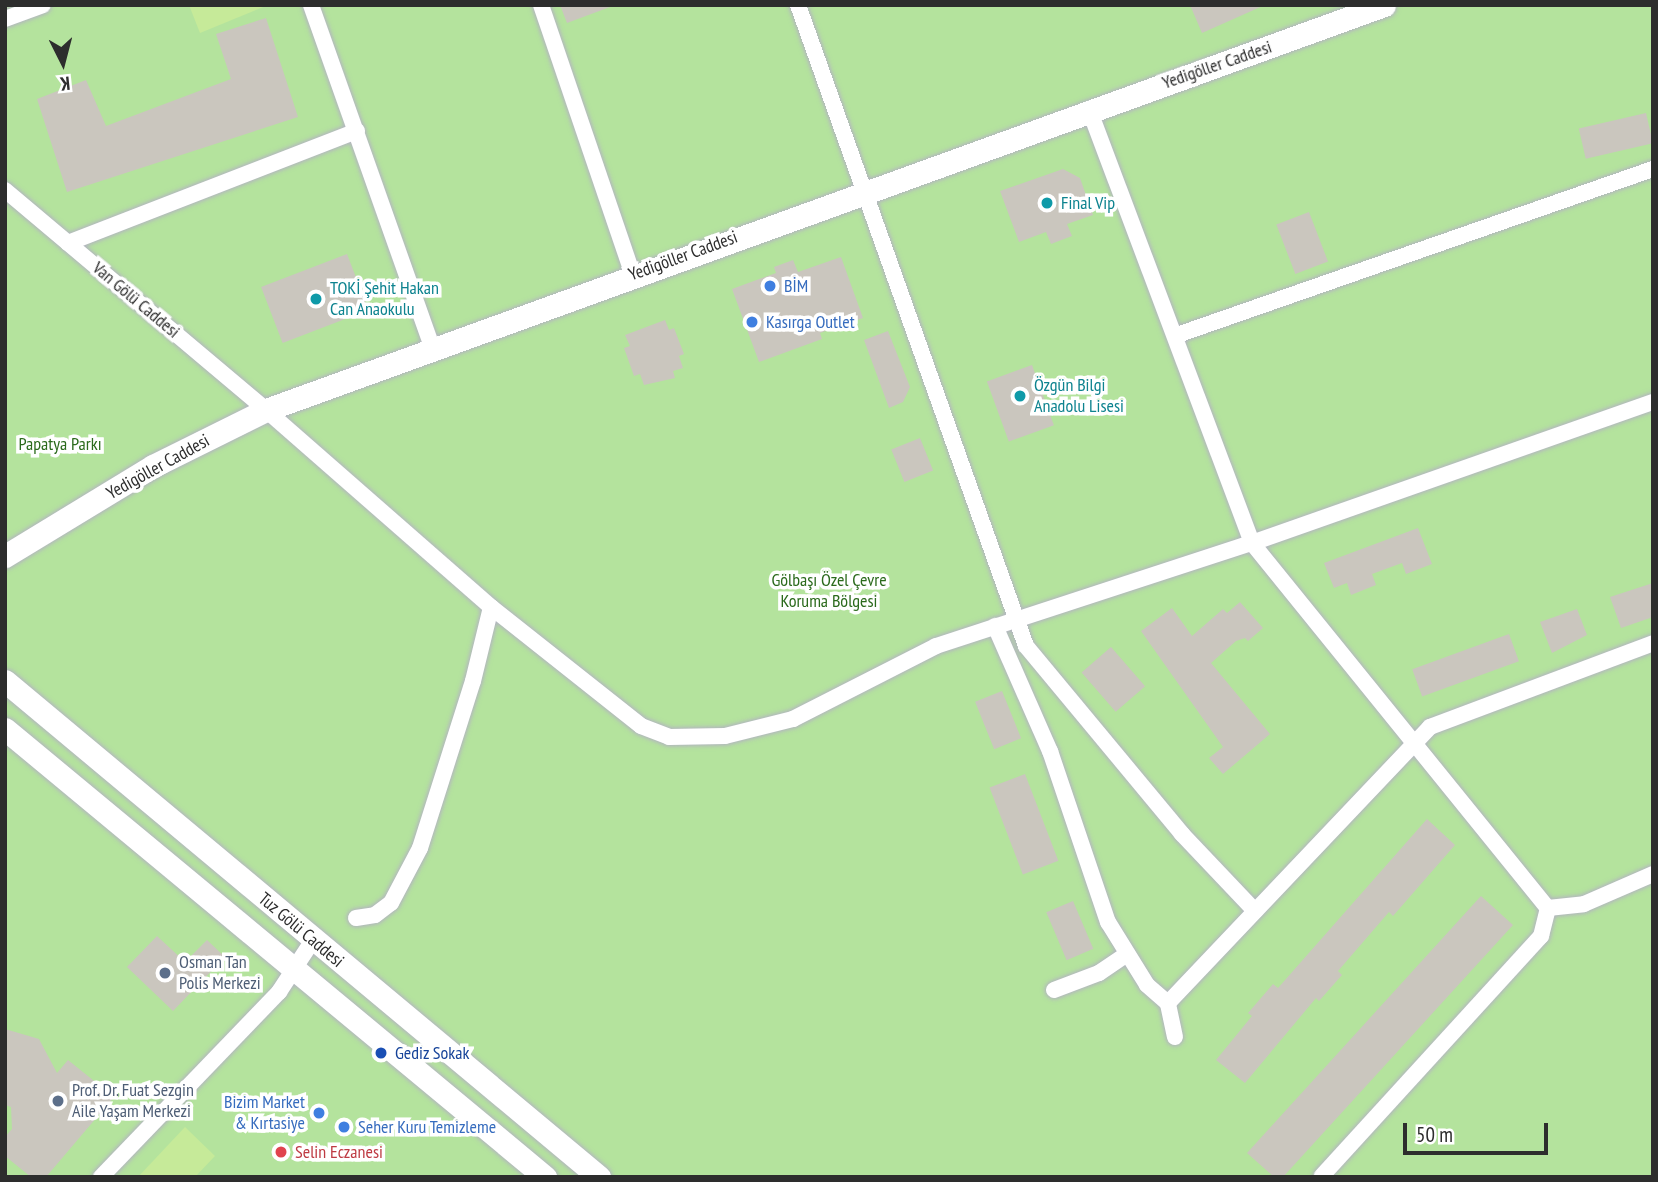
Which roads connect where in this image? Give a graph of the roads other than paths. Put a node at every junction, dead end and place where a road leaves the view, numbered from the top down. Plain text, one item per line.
1 (43, 5) edge
2 (311, 5) edge
3 (541, 5) edge
4 (798, 5) edge
5 (1384, 5) edge
6 (5, 19) edge
7 (1089, 109) junction
8 (357, 131) junction
9 (1653, 169) edge
10 (5, 190) edge
11 (862, 191) junction
12 (68, 243) junction
13 (633, 275) junction
14 (1177, 335) junction
15 (432, 347) junction
16 (1653, 402) edge
17 (266, 410) junction
18 (1252, 543) junction
19 (5, 556) edge
20 (491, 607) junction
21 (1016, 618) junction
22 (995, 625) junction
23 (1653, 643) edge
24 (5, 681) edge
25 (5, 729) edge
26 (1414, 744) junction
27 (1653, 874) edge
28 (1549, 908) junction
29 (1255, 911) junction
30 (356, 918) dead end
31 (313, 940) junction
32 (1127, 954) junction
33 (295, 968) junction
34 (1054, 990) dead end
35 (1168, 1003) junction
36 (1175, 1037) dead end
37 (1322, 1176) edge
38 (101, 1177) edge
39 (545, 1177) edge
40 (599, 1177) edge

1 - 6 street
2 - 8 street
3 - 13 street
4 - 11 street
5 - 7 street, Yedigöller Caddesi
7 - 11 street, Yedigöller Caddesi
7 - 14 street
8 - 12 street
8 - 15 street
9 - 14 street
10 - 12 street, Van Gölü Caddesi
11 - 13 street, Yedigöller Caddesi
11 - 21 street
12 - 17 street, Van Gölü Caddesi
13 - 15 street, Yedigöller Caddesi
14 - 18 street
15 - 17 street, Yedigöller Caddesi
16 - 18 street, Van Gölü Caddesi
17 - 19 street, Yedigöller Caddesi
17 - 20 street, Van Gölü Caddesi
18 - 21 street, Van Gölü Caddesi
18 - 26 street
20 - 22 street, Van Gölü Caddesi
20 - 30 street
21 - 22 street, Van Gölü Caddesi
21 - 29 street
22 - 32 street
23 - 26 street
24 - 31 street, Tuz Gölü Caddesi
25 - 33 street, Tuz Gölü Caddesi
26 - 28 street
26 - 29 street
27 - 28 street
28 - 37 street
29 - 35 street
31 - 33 street
31 - 40 street, Tuz Gölü Caddesi
32 - 34 street
32 - 35 street
33 - 38 street
33 - 39 street, Tuz Gölü Caddesi
35 - 36 street

